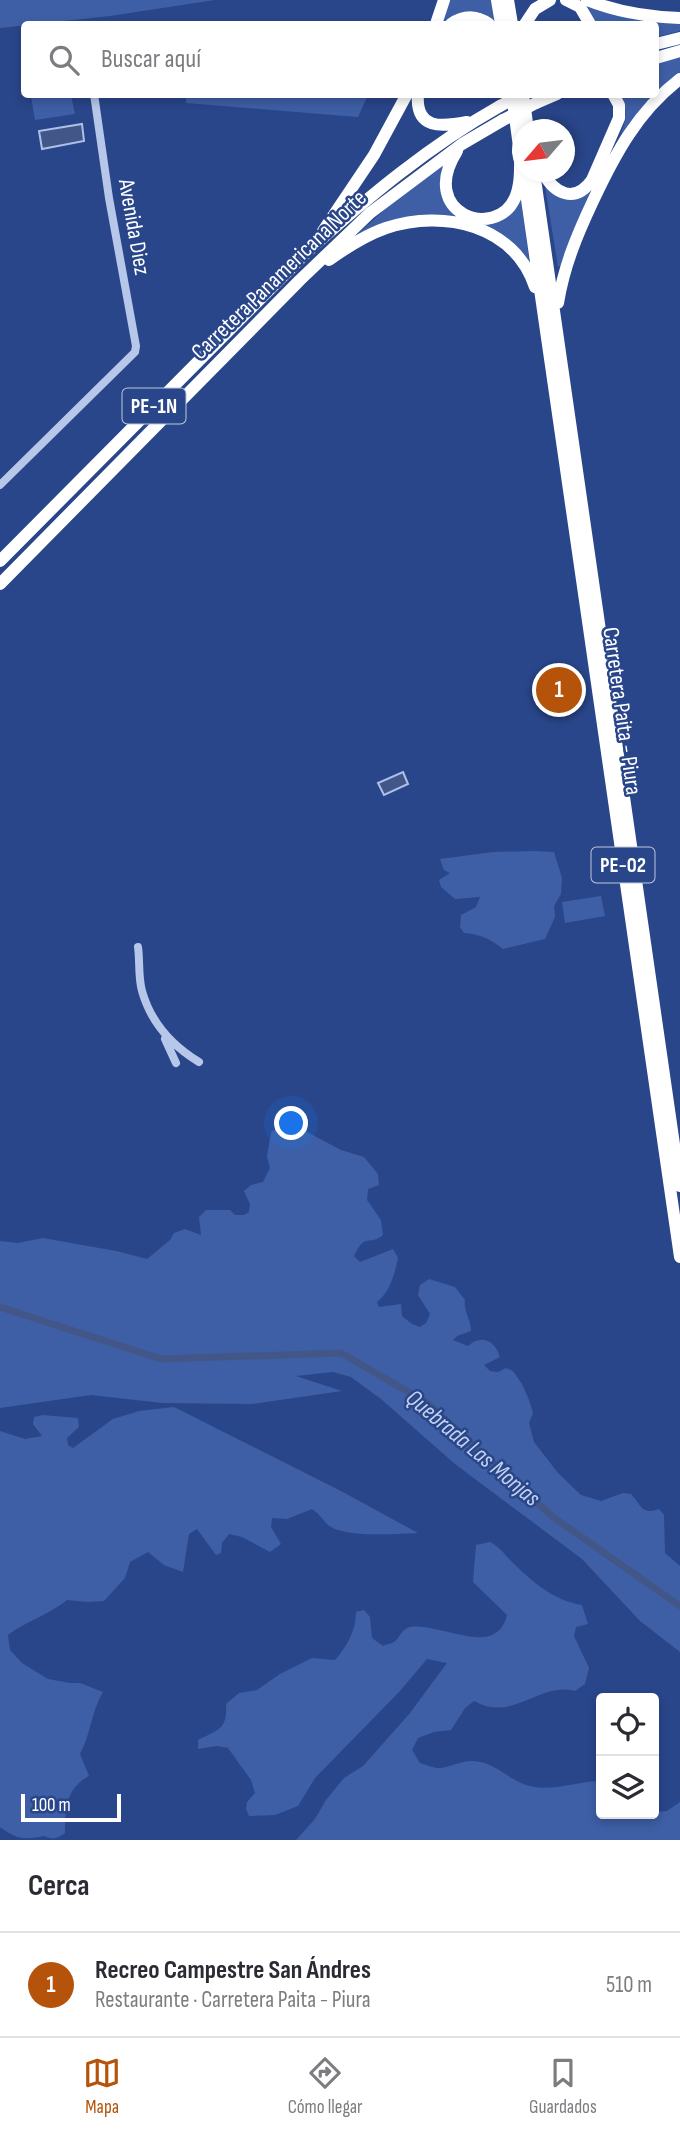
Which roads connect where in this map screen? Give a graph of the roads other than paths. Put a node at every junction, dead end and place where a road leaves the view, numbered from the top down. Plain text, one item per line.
1 (444, 0) edge
2 (497, 0) edge
3 (508, 0) edge
4 (550, 0) edge
5 (566, 0) edge
6 (587, 0) edge
7 (680, 18) edge
8 (437, 21) edge
9 (458, 21) edge
10 (484, 21) edge
11 (500, 21) edge
12 (512, 21) edge
13 (527, 21) edge
14 (588, 21) edge
15 (680, 38) edge
16 (659, 43) edge
17 (680, 51) edge
18 (659, 57) edge
19 (680, 79) edge
20 (95, 98) edge
21 (405, 98) edge
22 (418, 98) edge
23 (513, 98) edge
24 (515, 98) edge
25 (523, 98) edge
26 (548, 98) edge
27 (615, 98) edge
28 (515, 119) edge
29 (526, 119) edge
30 (474, 120) junction
31 (462, 144) junction
32 (518, 182) edge
33 (525, 182) edge
34 (535, 182) edge
35 (548, 182) edge
36 (308, 251) junction
37 (300, 280) junction
38 (550, 316) junction
39 (79, 482) junction
40 (0, 485) edge
41 (91, 492) junction
42 (0, 561) edge
43 (0, 584) edge
44 (138, 947) dead end
45 (162, 1030) junction
46 (199, 1062) dead end
47 (176, 1063) dead end
48 (680, 1186) edge
49 (680, 1257) edge

1 - 8 highway
2 - 11 highway
3 - 12 highway
4 - 13 highway
5 - 14 highway
6 - 7 highway
9 - 10 highway
15 - 16 highway
17 - 18 highway
19 - 38 highway
20 - 40 street, Avenida Diez
21 - 36 highway
22 - 30 highway
23 - 28 highway, PE-02
24 - 30 highway, Carretera Panamericana Norte / PE-1N, bridge
25 - 29 highway
26 - 31 highway, Carretera Panamericana Norte / PE-1N, bridge
27 - 35 highway
30 - 36 highway, Carretera Panamericana Norte / PE-1N
31 - 32 highway
31 - 37 highway, Carretera Panamericana Norte / PE-1N
33 - 38 highway, Carretera Paita - Piura / PE-02
34 - 38 highway, Carretera Paita - Piura / PE-02
36 - 39 highway, Carretera Panamericana Norte / PE-1N
37 - 38 highway
37 - 41 highway, Carretera Panamericana Norte / PE-1N
38 - 48 highway, Carretera Paita - Piura / PE-02
38 - 49 highway, Carretera Paita - Piura / PE-02
39 - 41 highway
39 - 42 highway, Carretera Panamericana Norte / PE-1N
41 - 43 highway, Carretera Panamericana Norte / PE-1N
44 - 45 street
45 - 46 street
45 - 47 street

